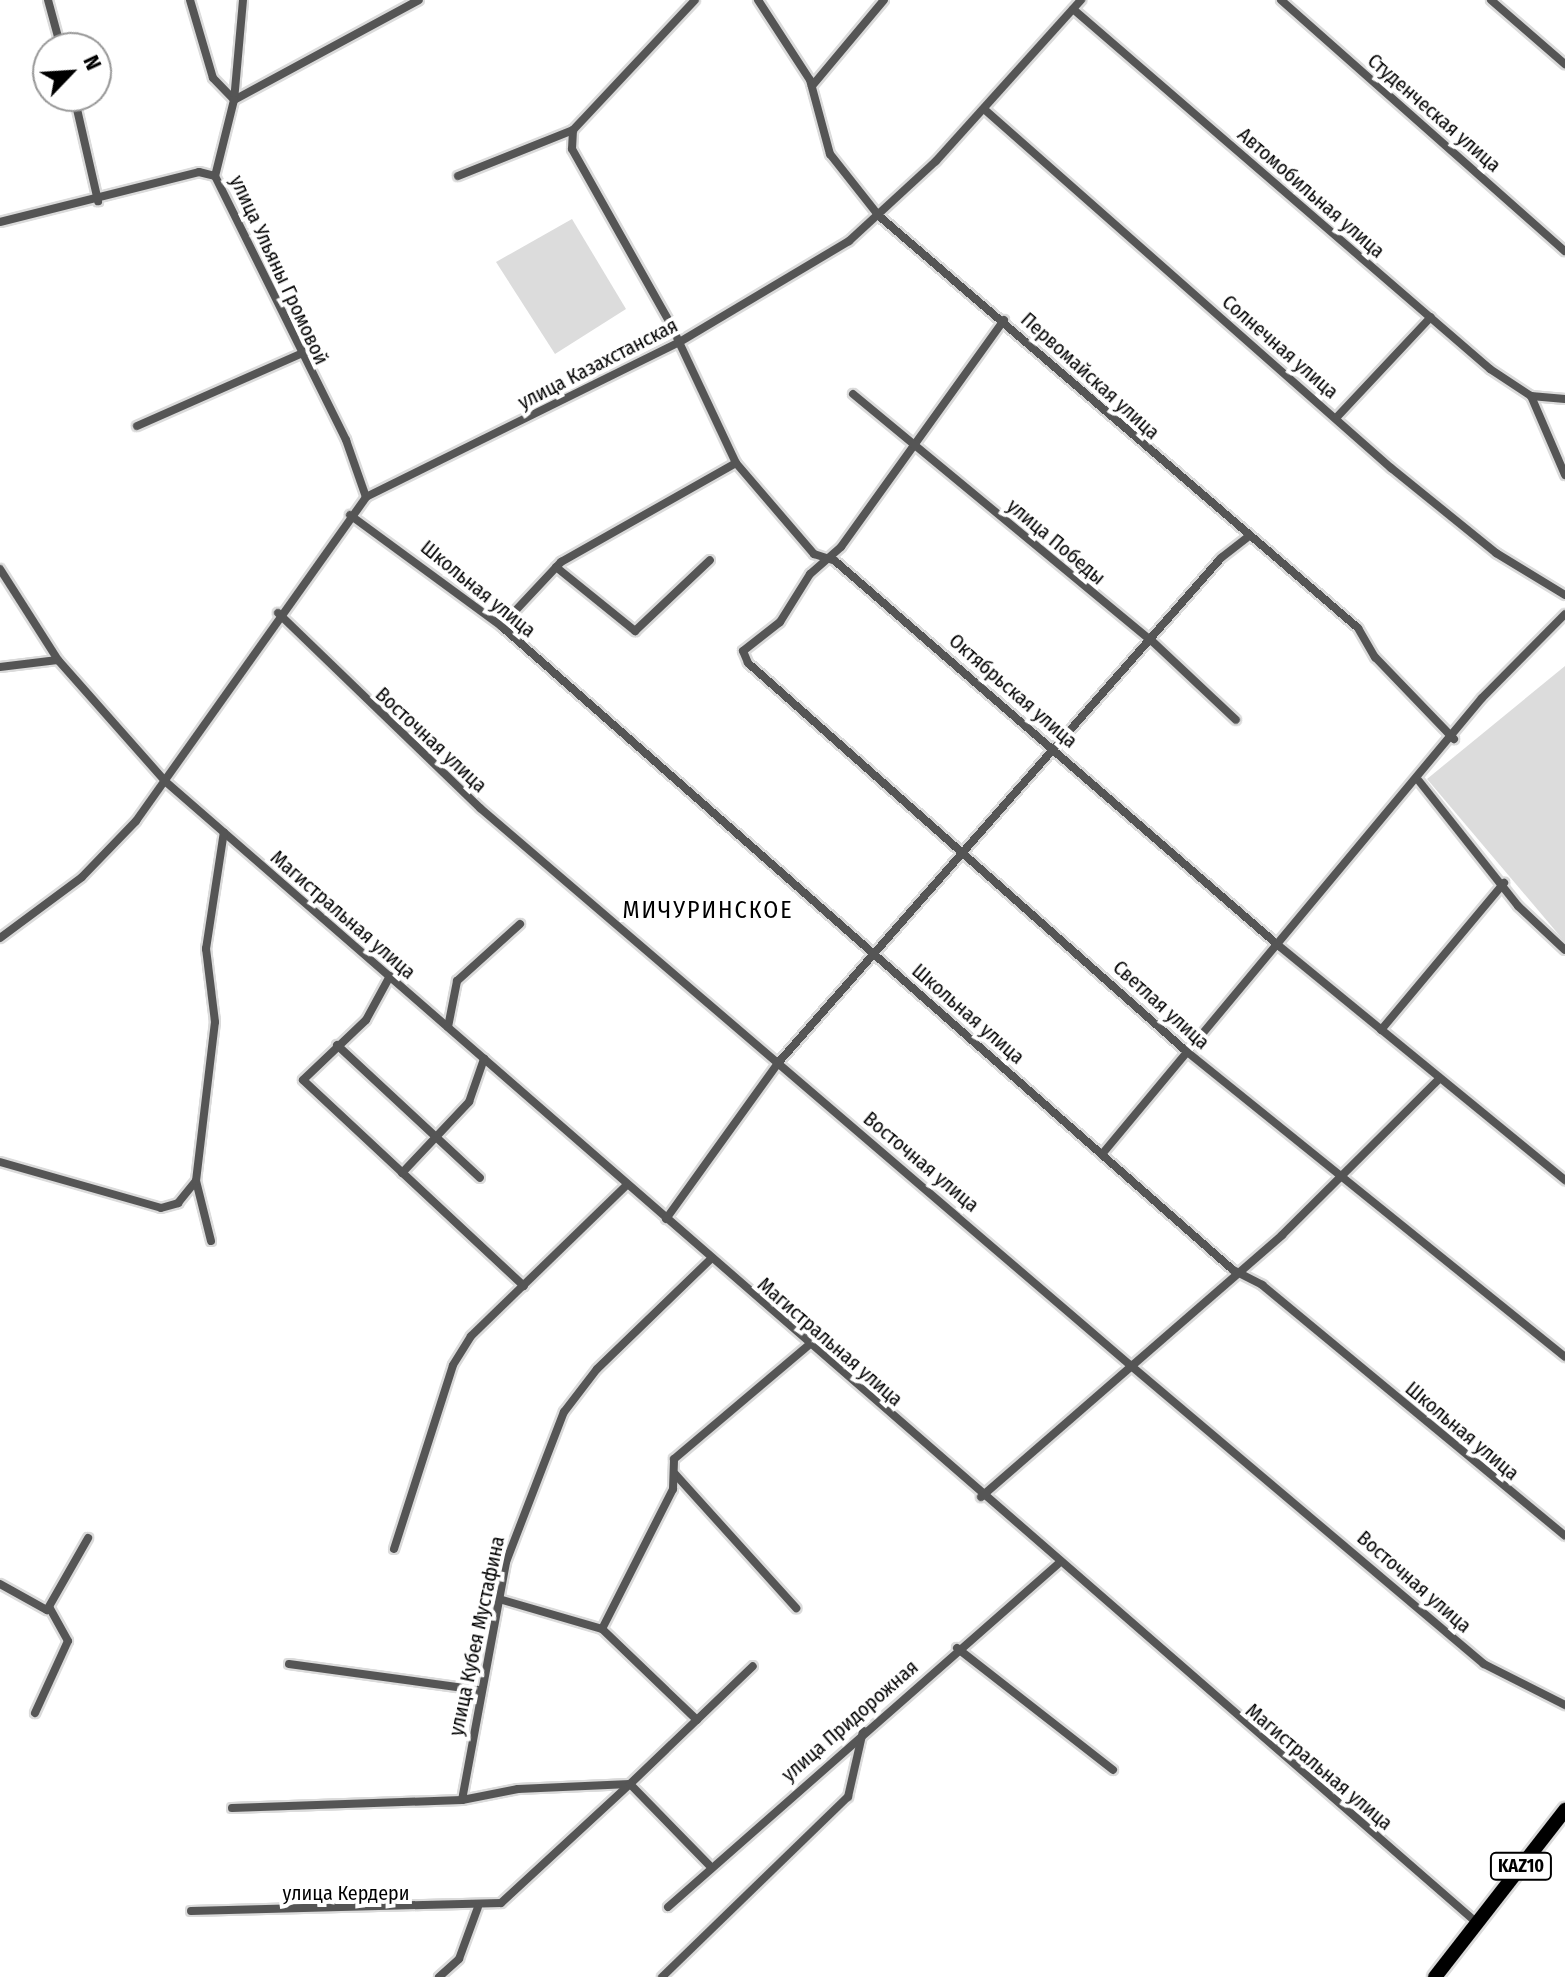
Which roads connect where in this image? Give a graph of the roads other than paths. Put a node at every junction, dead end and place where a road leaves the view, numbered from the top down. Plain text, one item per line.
1 (48, 0) edge
2 (190, 0) edge
3 (243, 0) edge
4 (419, 0) edge
5 (695, 0) edge
6 (758, 0) edge
7 (884, 0) edge
8 (1081, 0) edge
9 (1281, 0) edge
10 (1491, 0) edge
11 (1073, 9) junction
12 (57, 32) edge
13 (1565, 64) edge
14 (812, 86) junction
15 (234, 100) junction
16 (984, 109) junction
17 (78, 112) edge
18 (573, 130) junction
19 (215, 176) junction
20 (458, 176) dead end
21 (98, 201) junction
22 (879, 216) junction
23 (0, 222) edge
24 (1565, 251) edge
25 (1431, 317) junction
26 (1004, 320) junction
27 (678, 343) junction
28 (300, 354) junction
29 (853, 394) dead end
30 (1531, 396) junction
31 (1565, 399) edge
32 (1337, 417) junction
33 (137, 426) dead end
34 (914, 444) junction
35 (736, 463) junction
36 (1565, 475) edge
37 (366, 497) junction
38 (350, 515) junction
39 (1249, 536) junction
40 (828, 559) junction
41 (710, 560) dead end
42 (556, 567) junction
43 (0, 569) edge
44 (1565, 595) edge
45 (278, 613) junction
46 (1565, 614) edge
47 (501, 626) junction
48 (1152, 641) junction
49 (58, 660) junction
50 (0, 667) edge
51 (1236, 720) dead end
52 (1454, 739) junction
53 (1053, 747) junction
54 (1419, 781) junction
55 (166, 782) junction
56 (224, 832) junction
57 (965, 849) junction
58 (1504, 883) junction
59 (520, 924) dead end
60 (0, 938) edge
61 (1279, 946) junction
62 (1565, 950) edge
63 (873, 953) junction
64 (390, 976) junction
65 (448, 1027) junction
66 (1381, 1030) junction
67 (337, 1045) junction
68 (1186, 1051) junction
69 (484, 1059) junction
70 (778, 1063) junction
71 (1438, 1080) junction
72 (436, 1138) junction
73 (1103, 1153) junction
74 (0, 1162) edge
75 (402, 1173) junction
76 (1344, 1177) junction
77 (480, 1178) dead end
78 (1565, 1180) edge
79 (196, 1181) junction
80 (627, 1185) junction
81 (666, 1219) junction
82 (211, 1241) dead end
83 (711, 1259) junction
84 (1240, 1273) junction
85 (524, 1286) junction
86 (809, 1345) junction
87 (1565, 1357) edge
88 (1130, 1365) junction
89 (675, 1474) junction
90 (981, 1497) junction
91 (1565, 1536) edge
92 (88, 1538) dead end
93 (394, 1549) dead end
94 (1058, 1564) junction
95 (0, 1584) edge
96 (499, 1599) junction
97 (50, 1608) junction
98 (796, 1608) dead end
99 (602, 1629) junction
100 (957, 1648) junction
101 (289, 1664) dead end
102 (753, 1666) dead end
103 (480, 1690) junction
104 (1565, 1705) edge
105 (35, 1713) dead end
106 (697, 1720) junction
107 (864, 1730) junction
108 (1113, 1770) dead end
109 (630, 1784) junction
110 (462, 1800) junction
111 (232, 1808) dead end
112 (1565, 1810) edge
113 (709, 1865) junction
114 (478, 1907) junction
115 (668, 1907) dead end
116 (191, 1911) dead end
117 (1477, 1923) junction
118 (439, 1977) edge
119 (662, 1977) edge
120 (1435, 1977) edge

1 - 12 street
2 - 15 street
3 - 15 street, улица Ульяны Громовой
4 - 15 street
5 - 18 street
6 - 14 street, Первомайская улица
7 - 14 street
8 - 11 street, улица Казахстанская
9 - 24 street, Студенческая улица
10 - 13 street
11 - 16 street, улица Казахстанская
11 - 25 street, Автомобильная улица
14 - 22 street, Первомайская улица
15 - 19 street, улица Ульяны Громовой
16 - 22 street, улица Казахстанская
16 - 32 street, Солнечная улица
17 - 21 street
18 - 20 street
18 - 27 street, Октябрьская улица
19 - 21 street
19 - 28 street, улица Ульяны Громовой
21 - 23 street
22 - 26 street, Первомайская улица
22 - 27 street, улица Казахстанская
25 - 30 street, Автомобильная улица
25 - 32 street
26 - 34 street
26 - 39 street, Первомайская улица
27 - 35 street, Октябрьская улица
27 - 37 street, улица Казахстанская
28 - 33 street
28 - 37 street, улица Ульяны Громовой
29 - 34 street, улица Победы
30 - 31 street
30 - 36 street
32 - 44 street, Солнечная улица
34 - 40 street
34 - 48 street, улица Победы
35 - 40 street, Октябрьская улица
35 - 42 street
37 - 38 street, улица Казахстанская
38 - 45 street, улица Казахстанская
38 - 47 street, Школьная улица
39 - 48 street
39 - 52 street, Первомайская улица
40 - 53 street, Октябрьская улица
40 - 57 street, Светлая улица
41 - 42 street
42 - 47 street
43 - 49 street, Магистральная улица
45 - 55 street, улица Казахстанская
45 - 70 street, Восточная улица
46 - 52 street
47 - 63 street, Школьная улица
48 - 51 street, улица Победы
48 - 53 street
49 - 50 street
49 - 55 street, Магистральная улица
52 - 54 street
53 - 57 street
53 - 61 street, Октябрьская улица
54 - 58 street
54 - 61 street
55 - 56 street, Магистральная улица
55 - 60 street, улица Казахстанская
56 - 64 street, Магистральная улица
56 - 79 street
57 - 63 street
57 - 68 street, Светлая улица
58 - 62 street
58 - 66 street
59 - 65 street
61 - 66 street, Октябрьская улица
61 - 68 street
63 - 70 street
63 - 73 street, Школьная улица
64 - 65 street, Магистральная улица
64 - 67 street
65 - 69 street, Магистральная улица
66 - 71 street, Октябрьская улица
67 - 72 street
67 - 75 street
68 - 73 street
68 - 76 street, Светлая улица
69 - 72 street
69 - 80 street, Магистральная улица
70 - 81 street
70 - 88 street, Восточная улица
71 - 76 street
71 - 78 street, Октябрьская улица
72 - 75 street
72 - 77 street
73 - 84 street, Школьная улица
74 - 79 street
75 - 85 street
76 - 84 street
76 - 87 street, Светлая улица
79 - 82 street
80 - 81 street, Магистральная улица
80 - 85 street
81 - 83 street, Магистральная улица
83 - 86 street, Магистральная улица
83 - 96 street, улица Кубея Мустафина
84 - 88 street
84 - 91 street, Школьная улица
85 - 93 street
86 - 89 street
86 - 90 street, Магистральная улица
88 - 90 street
88 - 104 street, Восточная улица
89 - 98 street
89 - 99 street
90 - 94 street, Магистральная улица
92 - 97 street
94 - 100 street, улица Придорожная
94 - 117 street, Магистральная улица
95 - 97 street
96 - 99 street
96 - 103 street, улица Кубея Мустафина
97 - 105 street
99 - 106 street
100 - 107 street, улица Придорожная
100 - 108 street
101 - 103 street
102 - 106 street
103 - 110 street, улица Кубея Мустафина
106 - 109 street
107 - 113 street, улица Придорожная
107 - 119 street
109 - 110 street
109 - 113 street
109 - 114 street, улица Кердери
110 - 111 street
112 - 117 highway, KAZ10
113 - 115 street, улица Придорожная
114 - 116 street, улица Кердери
114 - 118 street
117 - 120 highway, KAZ10

